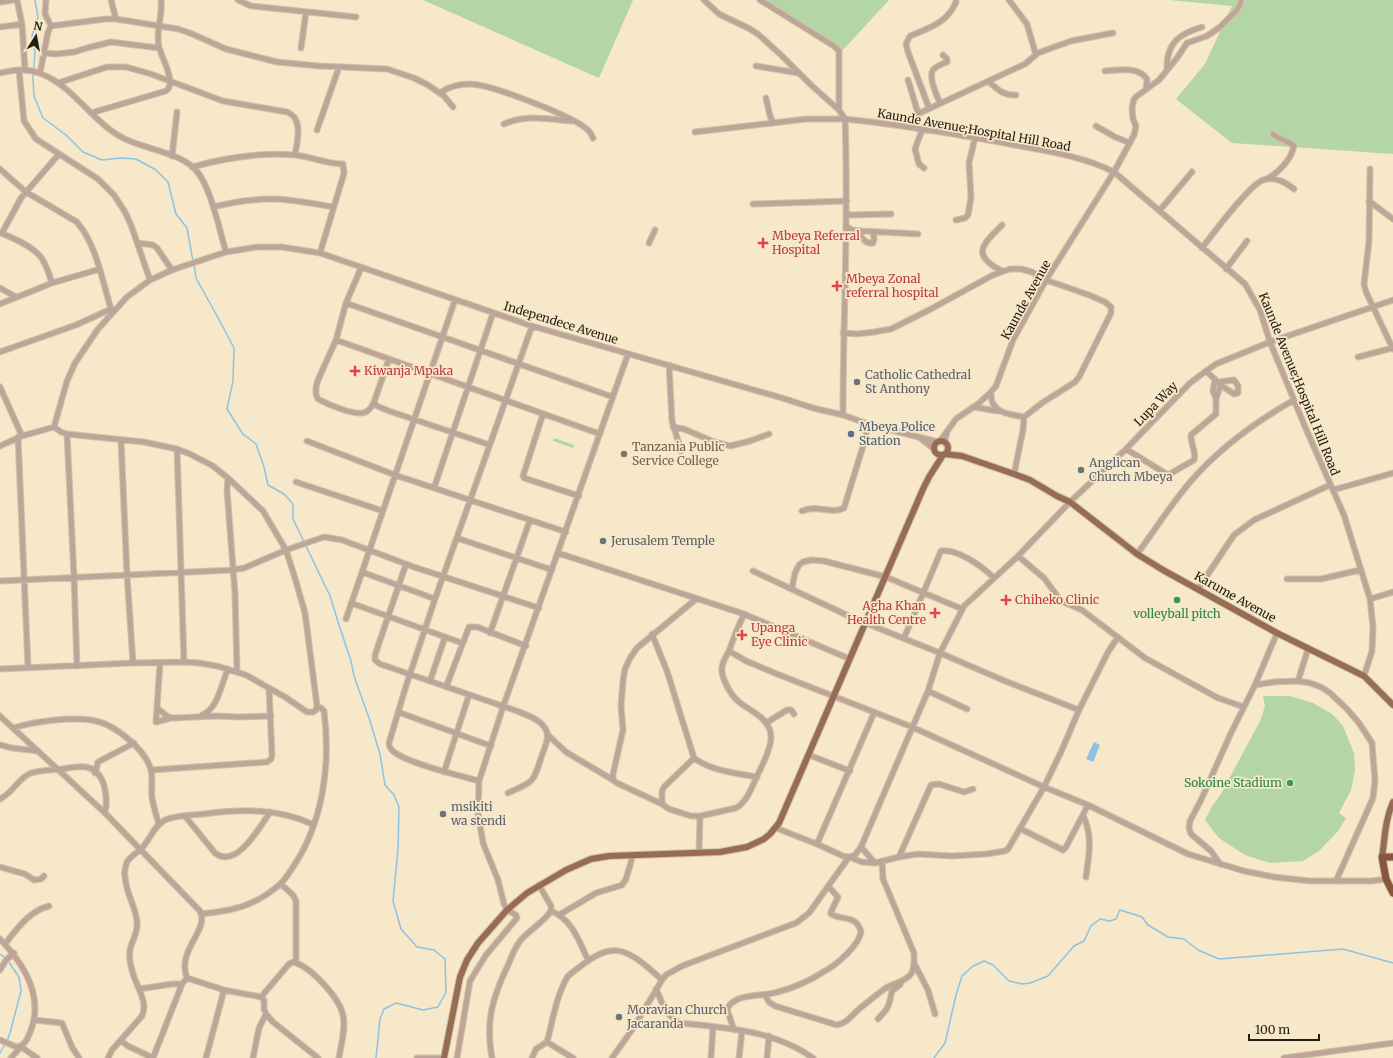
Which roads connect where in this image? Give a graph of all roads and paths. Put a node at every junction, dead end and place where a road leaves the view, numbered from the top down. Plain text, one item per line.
1 (14, 0) edge
2 (17, 0) edge
3 (46, 0) edge
4 (111, 0) edge
5 (161, 0) edge
6 (238, 0) edge
7 (704, 0) edge
8 (760, 0) edge
9 (1010, 0) edge
10 (0, 2) edge
11 (956, 2) dead end
12 (1241, 2) dead end
13 (306, 12) junction
14 (356, 17) dead end
15 (116, 19) junction
16 (22, 24) junction
17 (160, 25) junction
18 (51, 26) junction
19 (0, 27) edge
20 (1202, 27) dead end
21 (1113, 33) dead end
22 (159, 48) junction
23 (301, 48) dead end
24 (44, 52) junction
25 (943, 55) dead end
26 (1036, 55) junction
27 (756, 66) dead end
28 (340, 67) junction
29 (25, 70) junction
30 (1167, 70) junction
31 (1105, 71) dead end
32 (0, 73) edge
33 (40, 73) junction
34 (799, 73) junction
35 (908, 80) dead end
36 (171, 81) junction
37 (989, 82) junction
38 (58, 83) junction
39 (1146, 89) junction
40 (440, 93) junction
41 (1016, 95) dead end
42 (766, 98) dead end
43 (940, 103) junction
44 (453, 107) dead end
45 (929, 108) junction
46 (839, 110) junction
47 (177, 112) dead end
48 (918, 113) junction
49 (91, 114) junction
50 (911, 117) junction
51 (845, 119) junction
52 (574, 121) junction
53 (773, 123) junction
54 (504, 124) dead end
55 (893, 126) junction
56 (1096, 126) dead end
57 (920, 129) junction
58 (317, 130) dead end
59 (695, 132) dead end
60 (1273, 134) dead end
61 (593, 138) dead end
62 (975, 138) junction
63 (1130, 143) junction
64 (58, 154) junction
65 (295, 155) junction
66 (172, 156) junction
67 (192, 167) junction
68 (924, 168) dead end
69 (0, 169) edge
70 (1370, 169) dead end
71 (1114, 172) junction
72 (1192, 172) dead end
73 (1266, 180) junction
74 (1294, 189) dead end
75 (26, 192) junction
76 (847, 201) junction
77 (1368, 201) junction
78 (753, 204) dead end
79 (213, 207) junction
80 (333, 207) junction
81 (1160, 210) junction
82 (847, 213) junction
83 (891, 214) dead end
84 (1393, 219) edge
85 (956, 220) dead end
86 (1002, 225) dead end
87 (847, 227) junction
88 (655, 230) dead end
89 (857, 231) junction
90 (873, 232) junction
91 (1, 233) edge
92 (918, 234) dead end
93 (1247, 242) dead end
94 (138, 243) junction
95 (649, 243) dead end
96 (1202, 248) junction
97 (226, 252) junction
98 (320, 253) junction
99 (361, 268) junction
100 (100, 269) junction
101 (1226, 269) junction
102 (172, 270) junction
103 (1002, 271) junction
104 (150, 280) junction
105 (1046, 280) junction
106 (52, 284) junction
107 (0, 288) edge
108 (16, 297) junction
109 (455, 300) junction
110 (1393, 300) edge
111 (0, 304) edge
112 (346, 304) junction
113 (1374, 306) junction
114 (111, 311) junction
115 (493, 313) junction
116 (532, 326) junction
117 (843, 333) junction
118 (442, 337) junction
119 (336, 340) junction
120 (1270, 342) junction
121 (1393, 348) edge
122 (480, 350) junction
123 (0, 352) edge
124 (628, 354) junction
125 (1358, 357) dead end
126 (390, 359) junction
127 (519, 364) junction
128 (669, 365) junction
129 (1206, 371) junction
130 (430, 374) junction
131 (0, 387) edge
132 (468, 387) junction
133 (991, 392) junction
134 (613, 397) junction
135 (506, 400) junction
136 (1294, 400) junction
137 (374, 402) junction
138 (973, 407) junction
139 (1002, 412) junction
140 (543, 414) junction
141 (842, 415) junction
142 (1024, 417) junction
143 (414, 420) junction
144 (868, 424) junction
145 (54, 427) junction
146 (673, 428) junction
147 (452, 433) junction
148 (67, 434) junction
149 (600, 434) junction
150 (769, 434) dead end
151 (20, 437) junction
152 (920, 438) junction
153 (121, 440) junction
154 (307, 441) dead end
155 (0, 446) edge
156 (490, 446) junction
157 (944, 447) junction
158 (177, 449) junction
159 (1126, 450) junction
160 (681, 451) dead end
161 (934, 451) junction
162 (933, 471) junction
163 (1393, 473) edge
164 (395, 474) junction
165 (1014, 474) junction
166 (228, 478) junction
167 (296, 482) dead end
168 (434, 488) junction
169 (1332, 488) junction
170 (578, 496) junction
171 (470, 500) junction
172 (1070, 502) junction
173 (382, 511) junction
174 (802, 511) dead end
175 (530, 520) junction
176 (566, 532) junction
177 (457, 538) junction
178 (286, 550) junction
179 (369, 550) junction
180 (558, 553) junction
181 (1137, 554) junction
182 (1018, 556) junction
183 (517, 558) junction
184 (406, 564) junction
185 (233, 570) junction
186 (552, 570) junction
187 (1360, 570) junction
188 (753, 571) dead end
189 (362, 572) junction
190 (181, 573) junction
191 (127, 575) junction
192 (74, 577) junction
193 (443, 577) junction
194 (886, 577) junction
195 (994, 578) junction
196 (1287, 579) dead end
197 (25, 580) junction
198 (0, 581) edge
199 (399, 585) junction
200 (792, 588) junction
201 (1198, 589) junction
202 (1393, 592) edge
203 (923, 593) junction
204 (503, 597) junction
205 (435, 599) junction
206 (696, 599) junction
207 (1370, 599) junction
208 (351, 603) junction
209 (539, 608) junction
210 (962, 609) junction
211 (744, 614) junction
212 (388, 616) junction
213 (346, 619) dead end
214 (865, 622) junction
215 (425, 630) junction
216 (490, 633) junction
217 (1277, 633) junction
218 (652, 634) junction
219 (445, 637) junction
220 (1118, 637) junction
221 (904, 638) junction
222 (462, 643) junction
223 (526, 646) junction
224 (1308, 649) junction
225 (729, 651) junction
226 (940, 653) junction
227 (850, 659) junction
228 (184, 662) junction
229 (133, 664) junction
230 (160, 664) junction
231 (76, 666) junction
232 (28, 667) junction
233 (0, 669) edge
234 (228, 669) junction
235 (237, 671) junction
236 (410, 674) junction
237 (1364, 676) junction
238 (430, 681) junction
239 (1298, 681) junction
240 (1255, 685) junction
241 (446, 687) junction
242 (269, 688) junction
243 (928, 691) junction
244 (469, 695) junction
245 (834, 695) junction
246 (214, 703) junction
247 (1393, 705) edge
248 (317, 706) junction
249 (503, 707) junction
250 (1244, 707) junction
251 (157, 708) junction
252 (967, 709) dead end
253 (1079, 710) junction
254 (398, 712) junction
255 (874, 713) junction
256 (794, 714) dead end
257 (0, 716) edge
258 (217, 716) junction
259 (271, 716) junction
260 (197, 717) junction
261 (171, 718) junction
262 (766, 723) junction
263 (912, 727) junction
264 (14, 728) junction
265 (457, 733) junction
266 (548, 735) junction
267 (134, 743) junction
268 (0, 745) edge
269 (491, 746) junction
270 (39, 752) junction
271 (809, 755) junction
272 (694, 758) junction
273 (57, 769) junction
274 (151, 770) junction
275 (850, 771) junction
276 (444, 772) junction
277 (95, 773) junction
278 (757, 777) junction
279 (613, 780) junction
280 (479, 781) junction
281 (1044, 787) junction
282 (973, 789) dead end
283 (508, 793) dead end
284 (0, 798) edge
285 (1393, 802) edge
286 (662, 804) junction
287 (1088, 805) junction
288 (270, 812) junction
289 (105, 813) junction
290 (1082, 815) junction
291 (185, 816) junction
292 (700, 816) junction
293 (159, 824) junction
294 (314, 825) junction
295 (776, 828) junction
296 (1021, 829) junction
297 (817, 844) junction
298 (861, 847) junction
299 (141, 849) junction
300 (699, 853) junction
301 (633, 856) junction
302 (849, 857) junction
303 (898, 857) junction
304 (1382, 857) junction
305 (1393, 857) edge
306 (882, 862) junction
307 (875, 863) junction
308 (1220, 864) junction
309 (0, 867) edge
310 (44, 876) dead end
311 (1086, 877) dead end
312 (1386, 879) junction
313 (1336, 881) junction
314 (281, 884) junction
315 (539, 886) junction
316 (828, 886) junction
317 (1393, 893) edge
318 (49, 906) dead end
319 (507, 910) junction
320 (551, 911) junction
321 (201, 914) junction
322 (559, 915) junction
323 (0, 939) edge
324 (5, 944) junction
325 (10, 956) junction
326 (588, 960) junction
327 (296, 963) junction
328 (914, 963) junction
329 (0, 970) edge
330 (187, 978) junction
331 (662, 980) junction
332 (901, 982) junction
333 (182, 984) junction
334 (139, 989) junction
335 (656, 989) junction
336 (224, 990) junction
337 (765, 995) junction
338 (261, 997) junction
339 (266, 1014) junction
340 (935, 1014) dead end
341 (878, 1019) dead end
342 (34, 1020) junction
343 (713, 1027) junction
344 (734, 1030) junction
345 (742, 1030) junction
346 (769, 1036) junction
347 (1, 1040) edge
348 (121, 1041) junction
349 (546, 1042) junction
350 (1393, 1043) edge
351 (19, 1047) junction
352 (1295, 1057) edge
353 (11, 1058) edge
354 (38, 1058) edge
355 (79, 1058) edge
356 (108, 1058) edge
357 (153, 1058) edge
358 (206, 1058) edge
359 (253, 1058) edge
360 (318, 1058) edge
361 (339, 1058) edge
362 (417, 1058) edge
363 (444, 1058) edge
364 (457, 1058) edge
365 (492, 1058) edge
366 (532, 1058) edge
367 (573, 1058) edge
368 (612, 1058) edge
369 (711, 1058) edge
370 (739, 1058) edge
371 (767, 1058) edge
372 (813, 1058) edge
373 (1284, 1058) edge

1 - 10 street
2 - 16 street
3 - 18 street
4 - 15 street
5 - 17 street
6 - 13 street
7 - 34 street
8 - 46 street
9 - 26 street
11 - 45 street
12 - 30 street
13 - 14 street
13 - 23 street
15 - 17 street
15 - 18 street
16 - 19 street
16 - 29 street
17 - 22 street
17 - 28 street
18 - 24 street
20 - 30 street
21 - 26 street
22 - 24 street
22 - 36 street
24 - 33 street
25 - 43 street
26 - 37 street
27 - 34 street
28 - 40 street
28 - 58 street
29 - 32 street
29 - 33 street
29 - 64 street
30 - 39 street
31 - 39 street
33 - 38 street
34 - 46 street
35 - 48 street
36 - 38 street
36 - 49 street
36 - 65 street
37 - 41 street
37 - 43 street
38 - 49 street
39 - 63 street, Kaunde Avenue
40 - 44 street
40 - 52 street
42 - 53 street
43 - 45 street
45 - 48 street
46 - 51 street
47 - 66 street
48 - 50 street
49 - 66 street
50 - 55 street
50 - 57 street
51 - 53 street, Kaunde Avenue;Hospital Hill Road
51 - 55 street, Kaunde Avenue;Hospital Hill Road
51 - 76 street
52 - 54 street
52 - 61 street
53 - 59 street, Kaunde Avenue;Hospital Hill Road
55 - 57 street, Kaunde Avenue;Hospital Hill Road
56 - 63 street
57 - 62 street, Kaunde Avenue;Hospital Hill Road
57 - 68 street
60 - 73 street
62 - 71 street, Kaunde Avenue;Hospital Hill Road
62 - 85 street
63 - 71 street, Kaunde Avenue
64 - 75 street
64 - 94 street
65 - 67 street
65 - 80 street
66 - 67 street
67 - 79 street
69 - 75 street
70 - 77 street
71 - 81 street, Kaunde Avenue;Hospital Hill Road
71 - 105 street, Kaunde Avenue
72 - 81 street
73 - 74 street
73 - 96 street
75 - 91 street
75 - 100 street
76 - 78 street
76 - 82 street
77 - 84 street
77 - 113 street
79 - 80 street
79 - 97 street
80 - 98 street
81 - 96 street, Kaunde Avenue;Hospital Hill Road
82 - 83 street
82 - 87 street
86 - 103 street
87 - 89 street
87 - 117 street
88 - 95 street
89 - 90 street
89 - 90 street
90 - 92 street
91 - 106 street
93 - 101 street
94 - 102 street
94 - 104 street
96 - 101 street, Kaunde Avenue;Hospital Hill Road
97 - 98 street, Independece Avenue
97 - 102 street, Independece Avenue
98 - 99 street, Independece Avenue
99 - 109 street, Independece Avenue
99 - 112 street
100 - 106 street
100 - 114 street
101 - 120 street, Kaunde Avenue;Hospital Hill Road
102 - 104 street, Independece Avenue
103 - 105 street
103 - 117 street
104 - 114 street, Independece Avenue
105 - 133 street, Kaunde Avenue
105 - 142 street
106 - 108 street
107 - 108 street
108 - 111 street
109 - 115 street, Independece Avenue
109 - 118 street
110 - 113 street, Lupa Way
112 - 118 street
112 - 119 street
113 - 120 street, Lupa Way
113 - 121 street
114 - 123 street
114 - 145 street, Independece Avenue
115 - 116 street, Independece Avenue
115 - 122 street
116 - 124 street, Independece Avenue
116 - 127 street
117 - 141 street
118 - 122 street
118 - 130 street
119 - 126 street
119 - 137 street
120 - 129 street, Lupa Way
120 - 136 street, Kaunde Avenue;Hospital Hill Road
121 - 125 street
122 - 127 street
122 - 132 street
124 - 128 street, Independece Avenue
124 - 134 street
126 - 130 street
126 - 137 street
127 - 134 street
127 - 135 street
128 - 141 street, Independece Avenue
128 - 146 street
129 - 159 street, Lupa Way
129 - 159 street
130 - 132 street
130 - 143 street
131 - 151 street
132 - 135 street
132 - 147 street
133 - 138 street, Kaunde Avenue
133 - 139 street
134 - 149 street
135 - 140 street
135 - 156 street
136 - 169 street, Kaunde Avenue;Hospital Hill Road
136 - 181 street
137 - 143 street
138 - 139 street
138 - 157 street, Kaunde Avenue
139 - 142 street
140 - 149 street
140 - 170 street
141 - 144 street, Independece Avenue
142 - 165 street
143 - 147 street
143 - 164 street
144 - 152 street, Independece Avenue
144 - 174 street
145 - 148 street
145 - 151 street
146 - 150 street
146 - 160 street
147 - 156 street
147 - 168 street
148 - 153 street
148 - 192 street
149 - 170 street
151 - 155 street
151 - 197 street
152 - 157 street, Independece Avenue
152 - 161 street
153 - 158 street
153 - 191 street
154 - 164 street
156 - 171 street
157 - 161 main road
157 - 161 main road, Karume Avenue
157 - 162 main road
157 - 165 main road, Karume Avenue
158 - 166 street
158 - 190 street
159 - 172 street, Lupa Way
161 - 162 main road
162 - 194 main road
163 - 169 street
164 - 168 street
164 - 173 street
165 - 172 main road, Karume Avenue
166 - 178 street
166 - 185 street
167 - 173 street
168 - 171 street
169 - 187 street, Kaunde Avenue;Hospital Hill Road
169 - 201 street
170 - 176 street
171 - 175 street
171 - 177 street
172 - 181 main road, Karume Avenue
172 - 182 street, Lupa Way
173 - 179 street
175 - 176 street
175 - 183 street
176 - 180 street
177 - 183 street
177 - 193 street
178 - 179 street
178 - 185 street
178 - 248 street
179 - 184 street
179 - 189 street
180 - 186 street
180 - 206 street
181 - 201 main road, Karume Avenue
182 - 195 street, Lupa Way
182 - 220 street
183 - 186 street
183 - 204 street
184 - 193 street
184 - 199 street
185 - 190 street
185 - 235 street
186 - 209 street
187 - 196 street
187 - 207 street, Kaunde Avenue;Hospital Hill Road
188 - 200 street
189 - 199 street
189 - 208 street
190 - 191 street
190 - 228 street
191 - 192 street
191 - 229 street
192 - 197 street
192 - 231 street
193 - 204 street
193 - 205 street
194 - 200 street
194 - 203 street
194 - 214 main road
195 - 203 street
195 - 210 street, Lupa Way
197 - 198 street
197 - 232 street
199 - 205 street
199 - 212 street
200 - 214 street
201 - 217 main road, Karume Avenue
202 - 207 street
203 - 210 street
203 - 221 street
204 - 209 street
204 - 216 street
205 - 215 street
206 - 211 street
206 - 218 street
207 - 237 street, Kaunde Avenue;Hospital Hill Road
208 - 212 street
208 - 213 street
209 - 223 street
210 - 226 street, Lupa Way
211 - 225 street
211 - 227 street
212 - 215 street
212 - 236 street
214 - 221 street
214 - 227 main road
215 - 219 street
215 - 236 street
216 - 222 street
216 - 223 street
217 - 224 main road, Karume Avenue
217 - 240 street
218 - 272 street
218 - 279 street
219 - 222 street
219 - 238 street
220 - 250 street
220 - 253 street
221 - 226 street
222 - 241 street
223 - 249 street
224 - 237 main road, Karume Avenue
224 - 239 street
225 - 245 street
225 - 262 street
226 - 243 street, Lupa Way
226 - 253 street
227 - 245 main road
228 - 230 street
228 - 234 street
229 - 230 street
229 - 231 street
230 - 251 street
231 - 232 street
232 - 233 street
234 - 235 street
234 - 246 street
235 - 242 street
236 - 238 street
236 - 254 street
237 - 247 main road, Karume Avenue
238 - 241 street
239 - 240 street
239 - 313 street
240 - 250 street
241 - 244 street
242 - 248 street
242 - 259 street
243 - 252 street
243 - 263 street, Lupa Way
244 - 249 street
244 - 265 street
245 - 255 street
245 - 271 main road
246 - 258 street
246 - 260 street
248 - 294 street
249 - 266 street
249 - 269 street
250 - 308 street
251 - 261 street
251 - 261 street
253 - 281 street
254 - 265 street
254 - 276 street
255 - 263 street
255 - 275 street
256 - 262 street
257 - 264 street
258 - 259 street
258 - 260 street
259 - 274 street
260 - 261 street
262 - 278 street
263 - 281 street
263 - 298 street, Lupa Way
264 - 267 street
264 - 270 street
265 - 269 street
265 - 276 street
266 - 279 street
266 - 283 street
267 - 274 street
267 - 277 street
268 - 270 street
269 - 280 street
270 - 273 street
271 - 275 street
271 - 295 main road
272 - 278 street
272 - 286 street
273 - 277 street
273 - 284 street
273 - 289 street
274 - 293 street
275 - 297 street
276 - 280 street
277 - 289 street
278 - 292 street
279 - 286 street
280 - 319 street
281 - 287 street
281 - 296 street
282 - 303 street
285 - 304 main road
286 - 292 street
287 - 290 street
287 - 308 street
288 - 291 street
288 - 291 street
288 - 294 street
289 - 299 street
290 - 296 street
290 - 311 street
291 - 293 street
292 - 300 street
293 - 299 street
294 - 314 street
295 - 297 street
295 - 300 main road
296 - 303 street
297 - 302 street
298 - 302 street
298 - 307 street
299 - 321 street
299 - 334 street
300 - 301 main road
301 - 315 main road
301 - 322 street
302 - 307 street
302 - 316 street
303 - 306 street
304 - 305 highway
304 - 312 highway
306 - 307 street
306 - 328 street
308 - 313 street
309 - 310 street
312 - 313 street
312 - 317 highway
314 - 321 street
314 - 327 street
315 - 319 main road
315 - 320 street
316 - 331 street
316 - 337 street
318 - 324 street
319 - 363 main road
319 - 364 street
320 - 322 street
320 - 365 street
321 - 330 street
322 - 326 street
323 - 324 street
324 - 325 street
325 - 329 street
325 - 342 street
326 - 331 street
326 - 349 street
327 - 338 street
327 - 361 street
328 - 332 street
328 - 340 street
330 - 333 street
330 - 336 street
331 - 335 street
332 - 337 street
332 - 341 street
333 - 334 street
333 - 357 street
334 - 348 street
335 - 343 street
335 - 368 street
336 - 338 street
336 - 358 street
337 - 344 street
338 - 339 street
339 - 359 street
339 - 360 street
342 - 351 street
342 - 355 street
343 - 344 street
343 - 369 street
344 - 345 street
345 - 346 street
345 - 370 street
346 - 371 street
346 - 372 street
347 - 351 street
348 - 356 street
348 - 357 street
349 - 366 street
349 - 367 street
350 - 352 street
351 - 353 street
351 - 354 street
352 - 373 street
362 - 363 street

